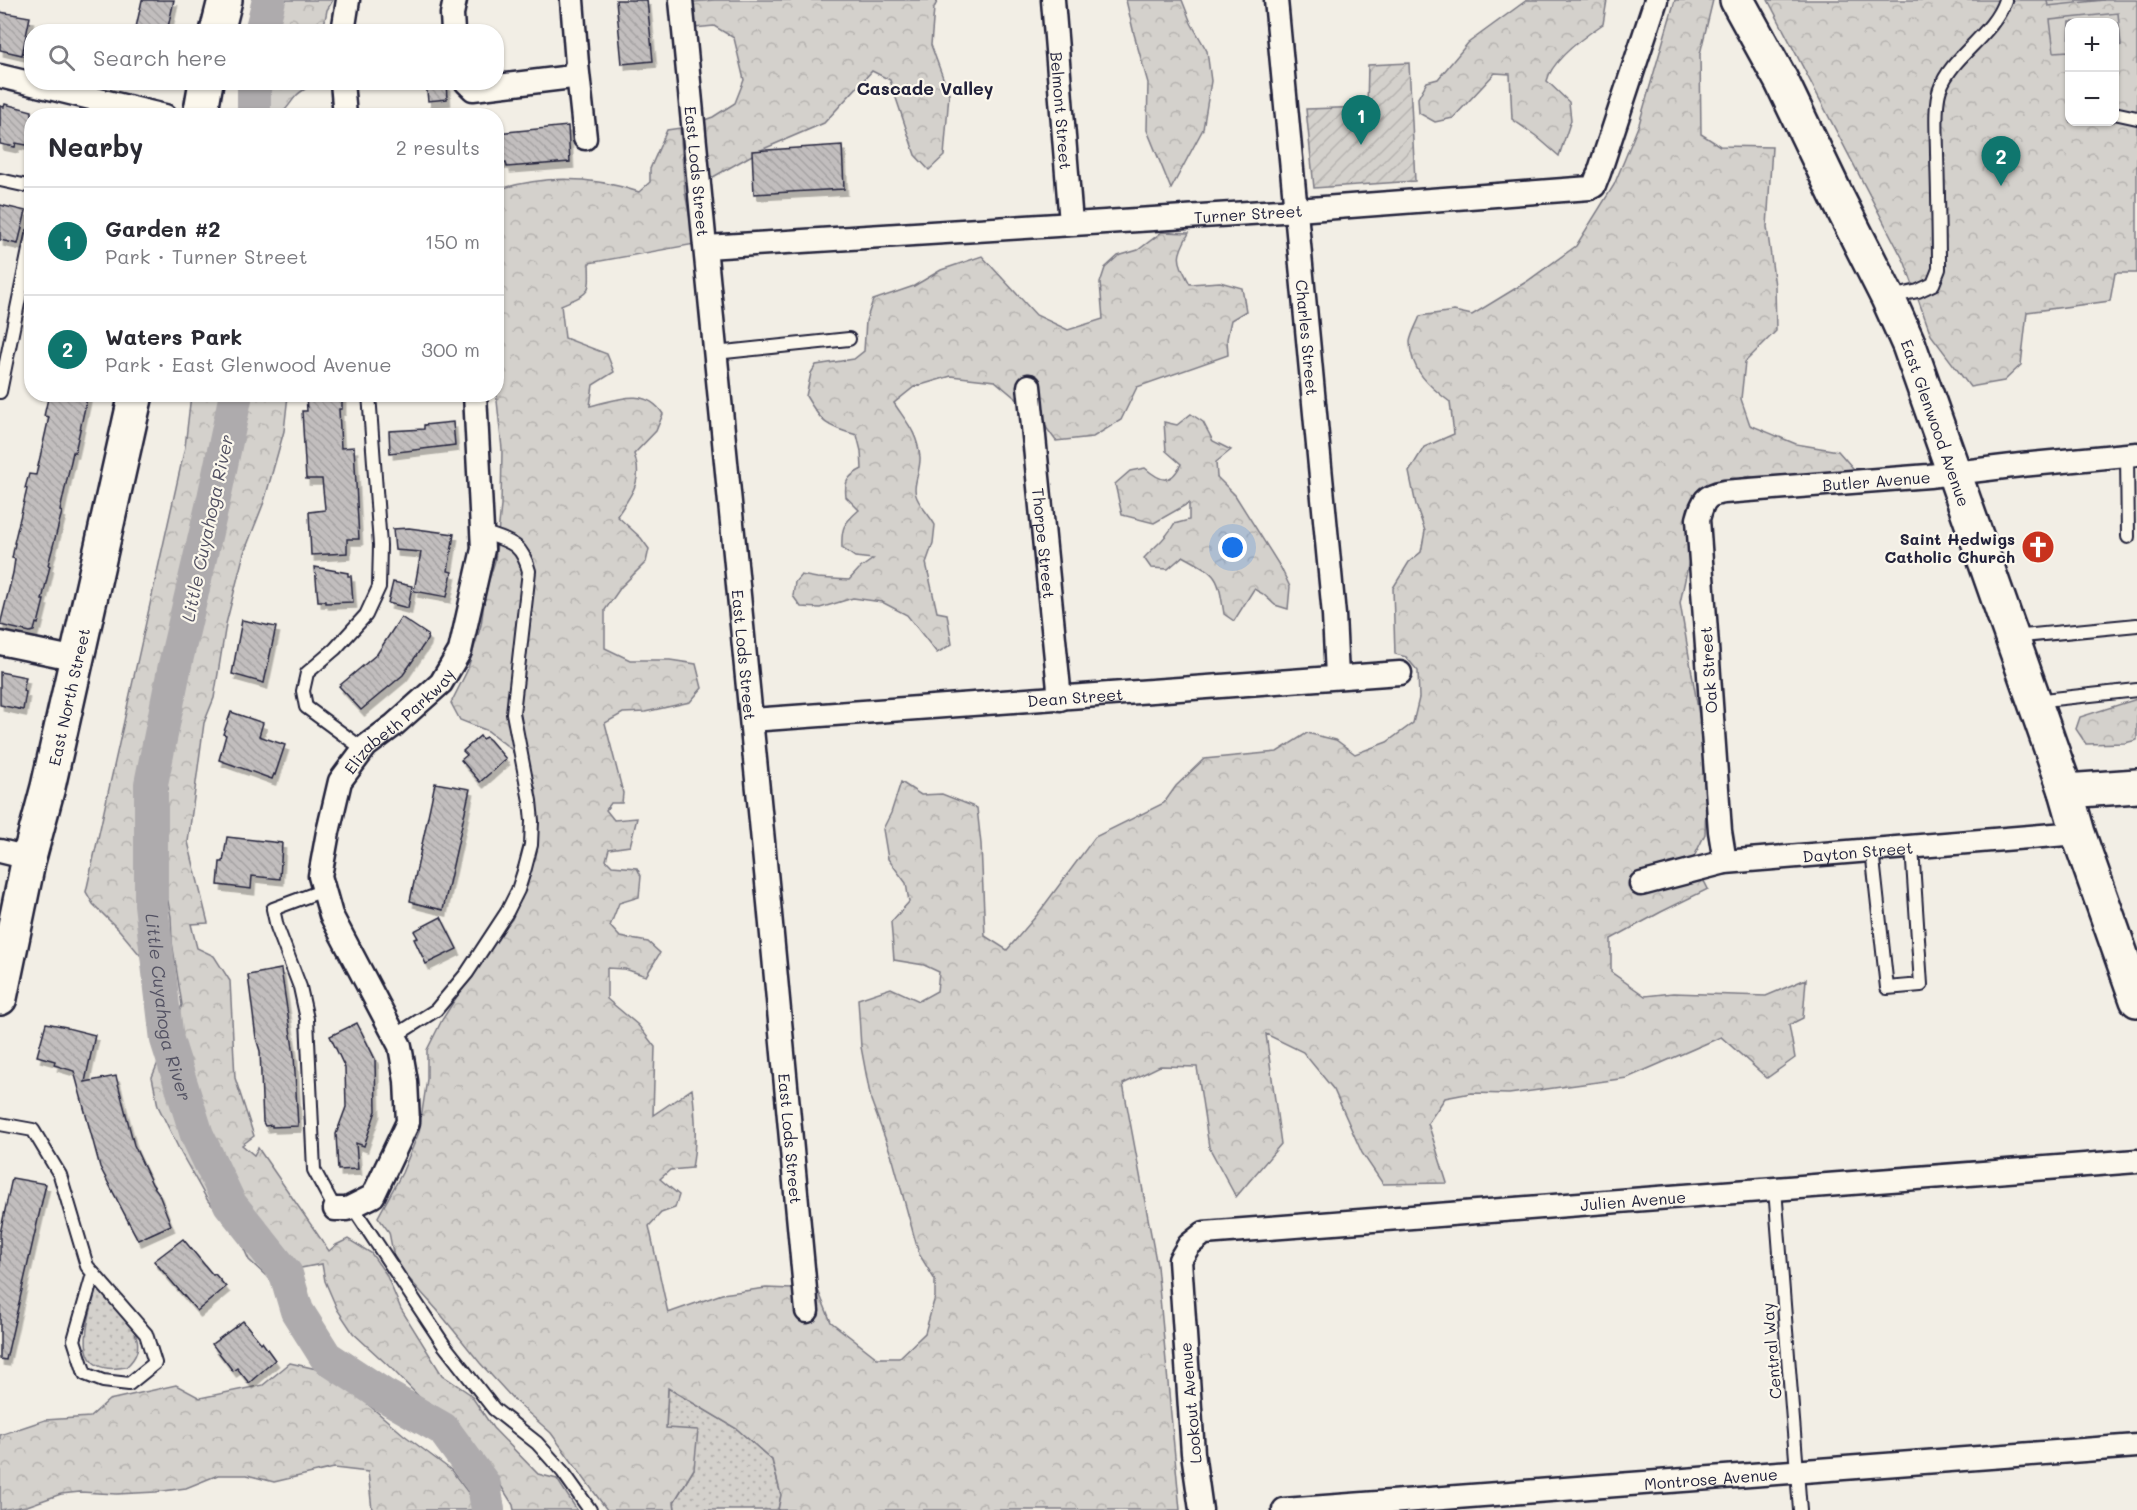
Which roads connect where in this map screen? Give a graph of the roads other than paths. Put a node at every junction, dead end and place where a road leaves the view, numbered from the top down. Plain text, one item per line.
1 (225, 0) edge
2 (348, 0) edge
3 (455, 0) edge
4 (572, 0) edge
5 (681, 0) edge
6 (1053, 0) edge
7 (1276, 0) edge
8 (1656, 0) edge
9 (1737, 0) edge
10 (2005, 0) edge
11 (219, 24) edge
12 (344, 24) edge
13 (453, 24) edge
14 (578, 64) junction
15 (0, 76) edge
16 (24, 82) edge
17 (504, 85) edge
18 (58, 90) edge
19 (205, 90) edge
20 (343, 90) edge
21 (132, 108) edge
22 (201, 108) edge
23 (344, 108) edge
24 (2119, 114) edge
25 (2137, 118) edge
26 (585, 138) dead end
27 (0, 180) edge
28 (24, 185) edge
29 (1297, 210) junction
30 (1071, 223) junction
31 (706, 247) junction
32 (24, 274) edge
33 (1888, 298) junction
34 (849, 339) dead end
35 (715, 353) junction
36 (1029, 386) dead end
37 (0, 392) edge
38 (134, 402) edge
39 (370, 402) edge
40 (475, 402) edge
41 (2132, 455) edge
42 (1956, 473) junction
43 (1724, 492) joint
44 (482, 532) junction
45 (2128, 537) dead end
46 (2137, 625) edge
47 (2012, 637) junction
48 (0, 643) edge
49 (76, 659) junction
50 (1400, 673) dead end
51 (1337, 676) junction
52 (2137, 690) edge
53 (1060, 699) junction
54 (2034, 701) junction
55 (752, 720) junction
56 (363, 750) junction
57 (2137, 786) edge
58 (2066, 791) junction
59 (2078, 833) junction
60 (1912, 847) junction
61 (1872, 850) junction
62 (14, 854) edge
63 (1725, 862) junction
64 (1641, 884) dead end
65 (324, 890) junction
66 (0, 998) edge
67 (2137, 1000) edge
68 (395, 1036) junction
69 (0, 1124) edge
70 (2137, 1161) edge
71 (1774, 1189) junction
72 (343, 1208) junction
73 (93, 1274) junction
74 (1182, 1296) joint
75 (807, 1311) dead end
76 (2137, 1446) edge
77 (1797, 1473) junction
78 (590, 1510) edge
79 (1201, 1510) edge
80 (1284, 1510) edge
81 (1800, 1510) edge

1 - 11 street
2 - 12 street
3 - 13 street
4 - 14 street
5 - 31 street, East Lods Street
6 - 30 street, Belmont Street
7 - 29 street, Charles Street
8 - 29 street, Turner Street
9 - 33 street, East Glenwood Avenue
10 - 33 lane
14 - 17 street
14 - 26 street
15 - 16 street
18 - 21 street
19 - 22 street
20 - 23 street
24 - 25 lane
27 - 28 lane
29 - 30 street, Turner Street
29 - 51 street, Charles Street
30 - 31 street, Turner Street
31 - 35 street, East Lods Street
32 - 37 lane
33 - 42 street, East Glenwood Avenue
34 - 35 lane
35 - 55 street, East Lods Street
36 - 53 street, Thorpe Street
38 - 49 street, East North Street
39 - 56 lane
40 - 44 street, Elizabeth Parkway
41 - 42 street, Butler Avenue
41 - 45 lane
42 - 43 street, Butler Avenue
42 - 47 street, East Glenwood Avenue
43 - 63 street, Oak Street
44 - 56 street, Elizabeth Parkway
44 - 68 lane
46 - 47 lane
47 - 54 street, East Glenwood Avenue
48 - 49 street
49 - 62 street, East North Street
50 - 51 street, Dean Street
51 - 53 street, Dean Street
52 - 54 lane
53 - 55 street, Dean Street
54 - 58 street, East Glenwood Avenue
55 - 75 street, East Lods Street
56 - 65 street, Elizabeth Parkway
57 - 58 street
58 - 59 street, East Glenwood Avenue
59 - 60 street, Dayton Street
59 - 67 street, East Glenwood Avenue
60 - 61 street, Dayton Street
60 - 61 lane
61 - 63 street, Dayton Street
62 - 66 street, East North Street
63 - 64 street, Dayton Street
65 - 68 street, Elizabeth Parkway
65 - 72 lane
68 - 72 street, Elizabeth Parkway
69 - 73 lane
70 - 71 street, Julien Avenue
71 - 74 street, Julien Avenue
71 - 77 lane, Central Way
72 - 78 lane
73 - 73 lane
74 - 79 street, Lookout Avenue
76 - 77 street, Montrose Avenue
77 - 80 street, Montrose Avenue
77 - 81 lane, Central Way

